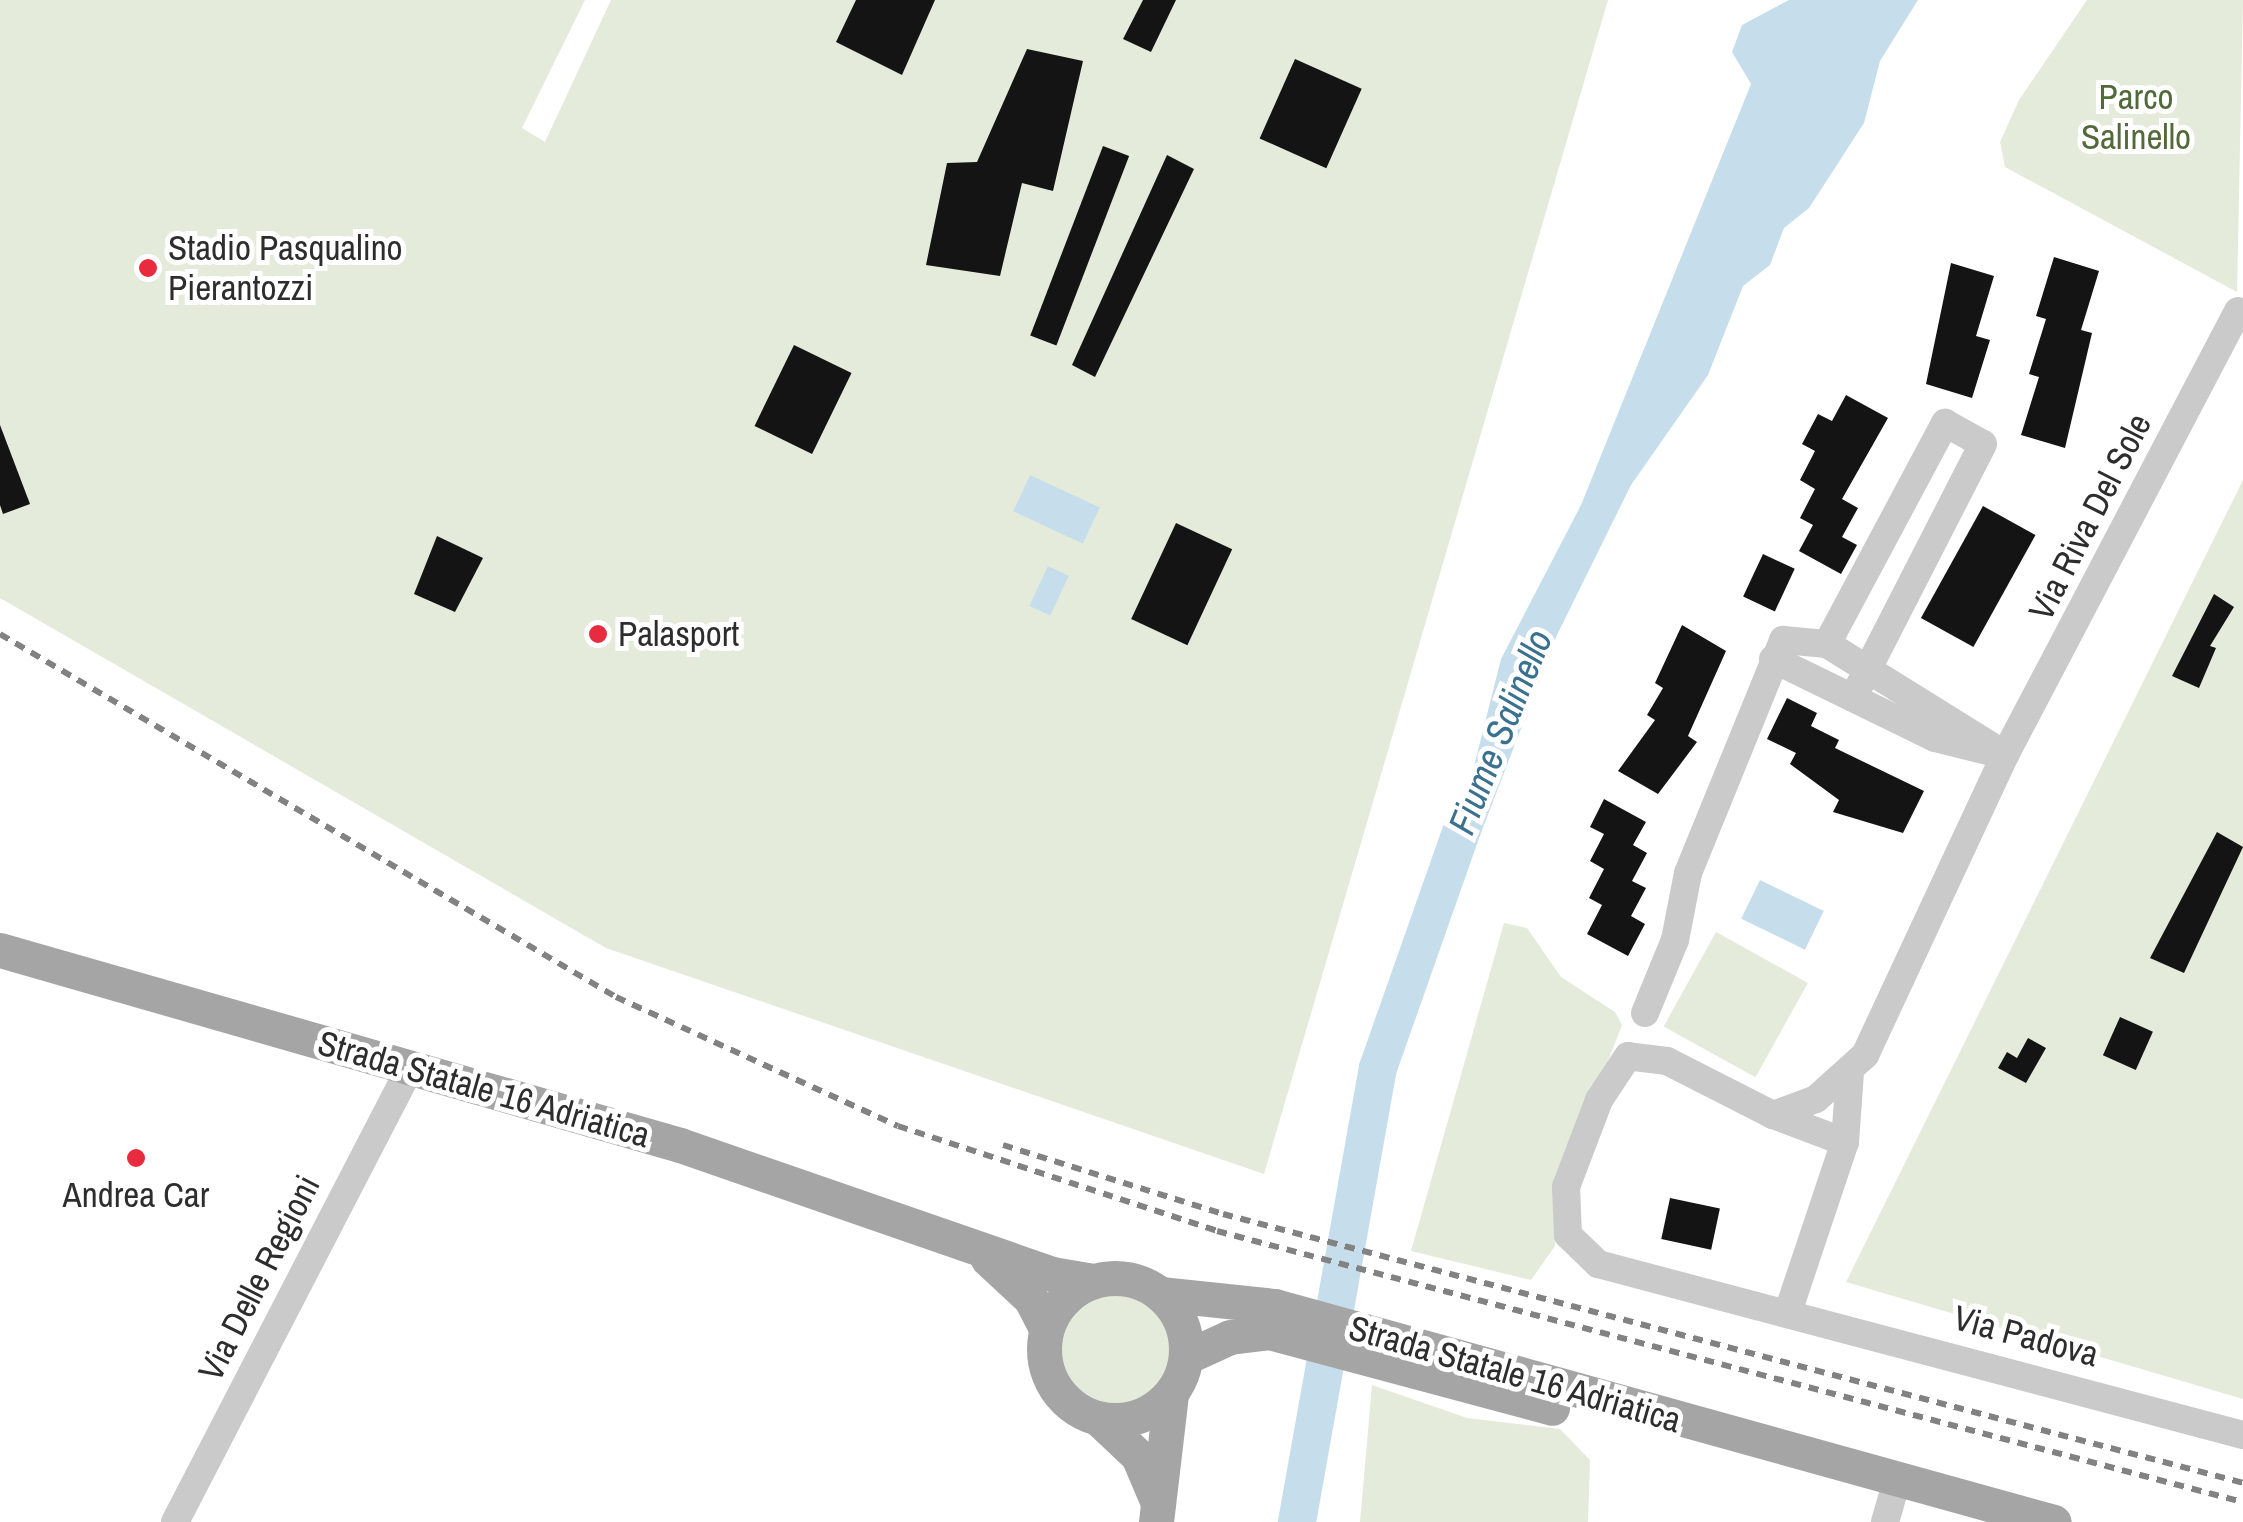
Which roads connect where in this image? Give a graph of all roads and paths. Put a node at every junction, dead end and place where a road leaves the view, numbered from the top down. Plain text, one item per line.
1 (2238, 310) dead end
2 (1827, 644) junction
3 (1772, 660) junction
4 (1868, 671) junction
5 (1853, 698) junction
6 (2005, 755) junction
7 (0, 950) edge
8 (1645, 1014) dead end
9 (410, 1068) junction
10 (1850, 1073) junction
11 (1774, 1115) junction
12 (1844, 1142) junction
13 (964, 1240) junction
14 (1093, 1281) junction
15 (1160, 1294) junction
16 (1788, 1312) junction
17 (1046, 1328) junction
18 (1186, 1358) junction
19 (1425, 1365) junction
20 (1171, 1394) junction
21 (1098, 1419) junction
22 (2243, 1434) edge
23 (1898, 1477) junction
24 (1157, 1513) edge
25 (175, 1522) edge
26 (1885, 1522) edge
27 (2054, 1522) edge

1 - 6 street, Via Riva Del Sole
2 - 3 street
2 - 4 street
2 - 4 street
3 - 5 street
3 - 8 street
4 - 5 street
4 - 6 street
5 - 6 street
6 - 10 street, Via Riva Del Sole
7 - 9 main road, Strada Statale 16 Adriatica
9 - 13 main road, Strada Statale 16 Adriatica
9 - 25 street, Via Delle Regioni
10 - 11 street
10 - 12 street, Via Riva Del Sole
11 - 12 street
11 - 16 street
12 - 16 street, Via Riva Del Sole
13 - 14 main road, Strada Statale 16 Adriatica
13 - 17 main road, Strada Statale 16 Adriatica
14 - 15 main road, Strada Statale 16 Adriatica
14 - 17 main road
15 - 18 main road
15 - 19 main road, Strada Statale 16 Adriatica
16 - 22 street, Via Padova
17 - 21 main road
18 - 19 main road, Strada Statale 16 Adriatica
18 - 20 main road
19 - 23 main road, Strada Statale 16 Adriatica
20 - 21 main road
20 - 24 main road
21 - 24 main road
23 - 26 street
23 - 27 main road, Strada Statale 16 Adriatica

